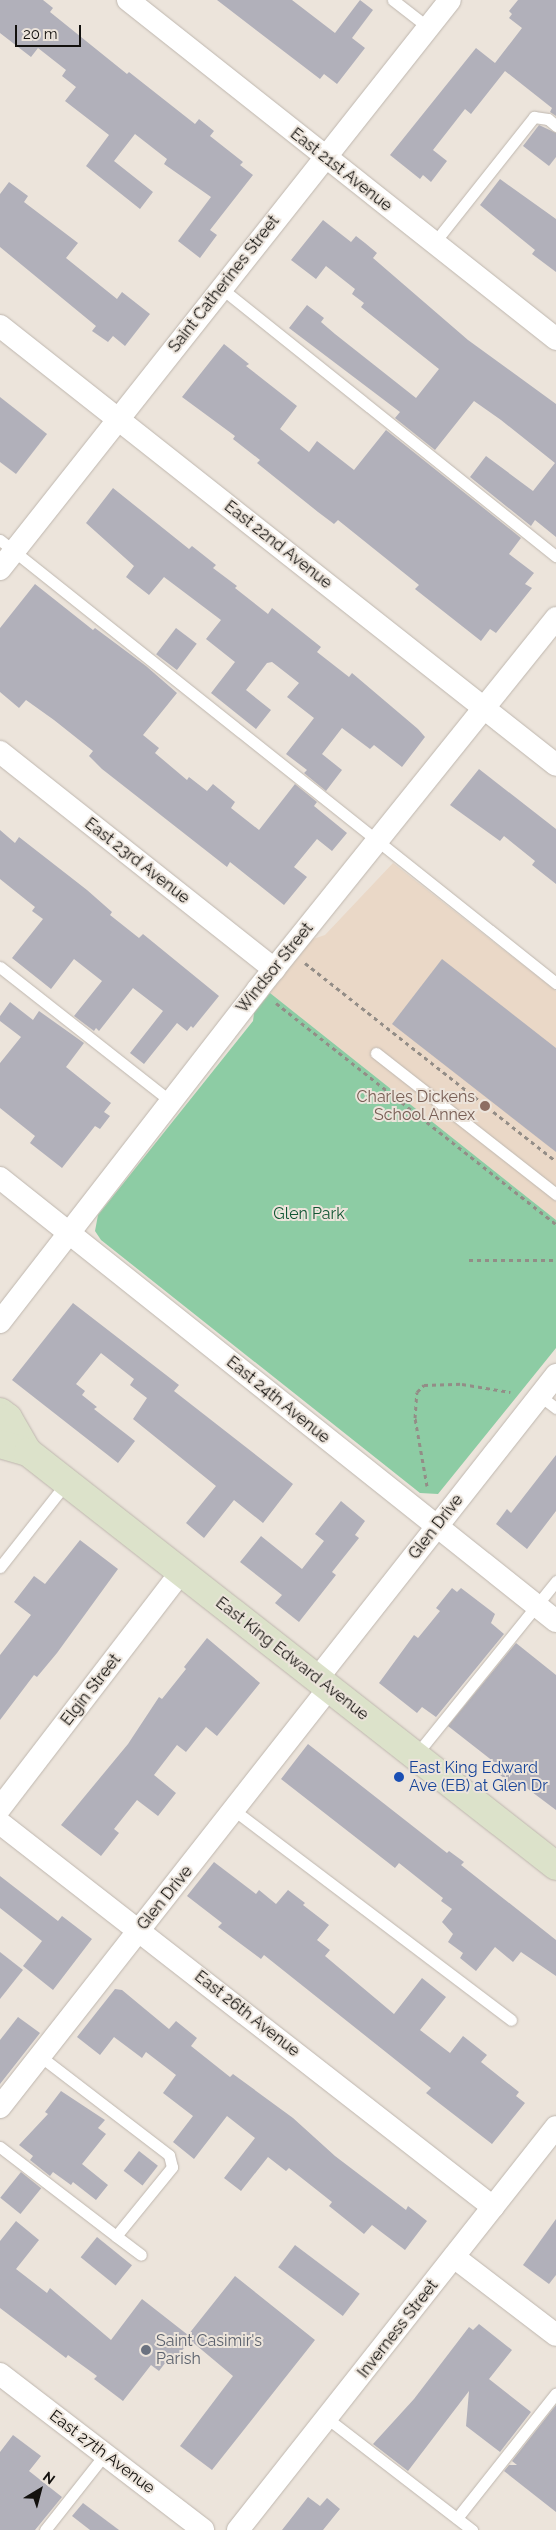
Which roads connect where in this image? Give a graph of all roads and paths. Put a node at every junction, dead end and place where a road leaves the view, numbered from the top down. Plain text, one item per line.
1 (128, 0) edge
2 (393, 0) edge
3 (450, 0) edge
4 (429, 28) junction
5 (556, 126) edge
6 (324, 157) junction
7 (434, 243) junction
8 (221, 288) junction
9 (0, 326) edge
10 (556, 339) edge
11 (117, 419) junction
12 (4, 554) edge
13 (556, 556) edge
14 (556, 618) edge
15 (483, 707) junction
16 (0, 752) edge
17 (556, 765) edge
18 (376, 841) junction
19 (298, 958) dead end
20 (0, 967) edge
21 (274, 969) junction
22 (556, 983) edge
23 (273, 1001) dead end
24 (376, 1054) dead end
25 (170, 1101) junction
26 (556, 1161) edge
27 (0, 1178) edge
28 (556, 1194) edge
29 (556, 1224) edge
30 (68, 1233) junction
31 (469, 1260) dead end
32 (556, 1260) edge
33 (0, 1322) edge
34 (556, 1375) edge
35 (510, 1392) dead end
36 (548, 1402) edge
37 (0, 1412) edge
38 (0, 1444) edge
39 (28, 1452) junction
40 (66, 1482) junction
41 (428, 1486) dead end
42 (436, 1526) junction
43 (0, 1568) edge
44 (181, 1572) junction
45 (556, 1581) edge
46 (535, 1605) junction
47 (556, 1621) edge
48 (323, 1683) junction
49 (415, 1756) junction
50 (0, 1808) edge
51 (235, 1811) junction
52 (0, 1823) edge
53 (556, 1866) edge
54 (139, 1930) junction
55 (511, 2020) dead end
56 (40, 2056) junction
57 (0, 2106) edge
58 (556, 2127) edge
59 (0, 2147) edge
60 (493, 2207) junction
61 (116, 2236) junction
62 (142, 2255) dead end
63 (454, 2257) junction
64 (556, 2335) edge
65 (0, 2374) edge
66 (556, 2393) edge
67 (328, 2420) junction
68 (104, 2454) junction
69 (456, 2518) junction
70 (45, 2530) edge
71 (203, 2530) edge
72 (238, 2530) edge
73 (472, 2530) edge

1 - 6 street, East 21st Avenue
2 - 4 lane
3 - 4 street, Saint Catherines Street
4 - 6 street, Saint Catherines Street
5 - 7 lane
6 - 7 street, East 21st Avenue
6 - 8 street, Saint Catherines Street
7 - 10 street, East 21st Avenue
8 - 11 street, Saint Catherines Street
8 - 13 lane
9 - 11 street, East 22nd Avenue
11 - 12 street, Saint Catherines Street
11 - 15 street, East 22nd Avenue
12 - 18 lane
14 - 15 street, Windsor Street
15 - 17 street, East 22nd Avenue
15 - 18 street, Windsor Street
16 - 21 street, East 23rd Avenue
18 - 21 street, Windsor Street
18 - 22 lane
19 - 26 path
20 - 25 lane
21 - 25 street, Windsor Street
23 - 29 path
24 - 28 lane
25 - 30 street, Windsor Street
27 - 30 street, East 24th Avenue
30 - 33 street, Windsor Street
30 - 42 street, East 24th Avenue
31 - 32 path
34 - 36 street, Glen Drive
35 - 41 path
36 - 42 street, Glen Drive
37 - 39 main road, East King Edward Avenue
38 - 39 main road, East King Edward Avenue
39 - 40 main road, East King Edward Avenue
40 - 43 lane
40 - 44 main road, East King Edward Avenue
42 - 46 street, East 24th Avenue
42 - 48 street, Glen Drive
44 - 48 main road, East King Edward Avenue
44 - 50 street, Elgin Street
45 - 46 lane
46 - 47 street, East 24th Avenue
46 - 49 lane
48 - 49 main road, East King Edward Avenue
48 - 51 street, Glen Drive
49 - 53 main road, East King Edward Avenue
51 - 54 street, Glen Drive
51 - 55 lane
52 - 54 street, East 26th Avenue
54 - 56 street, Glen Drive
54 - 60 street, East 26th Avenue
56 - 57 street, Glen Drive
56 - 61 lane
58 - 60 street, Inverness Street
59 - 61 lane
60 - 63 street, Inverness Street
61 - 62 lane
63 - 64 street
63 - 67 street, Inverness Street
65 - 68 street, East 27th Avenue
66 - 69 lane
67 - 69 lane
67 - 72 street, Inverness Street
68 - 70 lane
68 - 71 street, East 27th Avenue
69 - 73 lane

